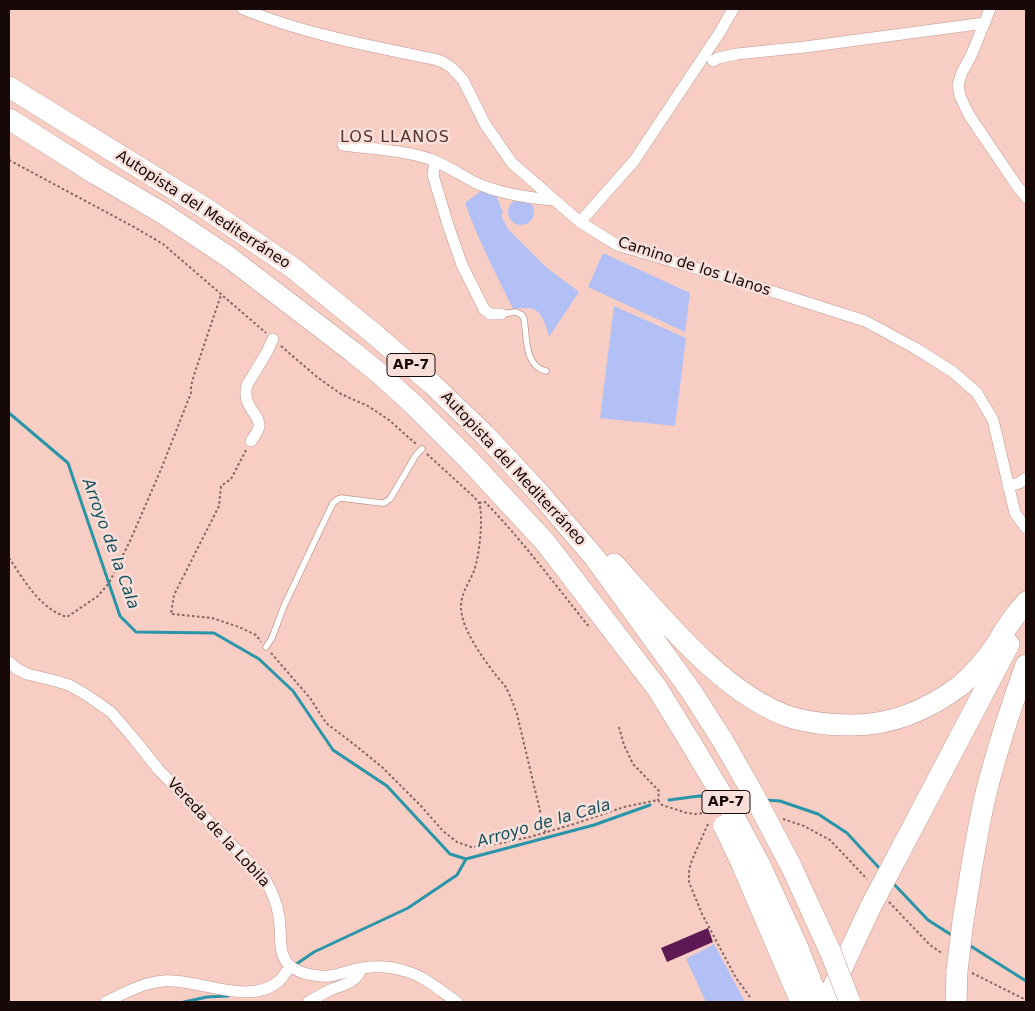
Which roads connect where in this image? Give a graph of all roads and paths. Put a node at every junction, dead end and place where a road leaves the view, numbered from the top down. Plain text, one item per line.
1 (246, 9) edge
2 (733, 9) edge
3 (990, 9) edge
4 (985, 22) junction
5 (713, 61) dead end
6 (9, 87) edge
7 (9, 119) edge
8 (343, 145) dead end
9 (9, 160) edge
10 (435, 162) junction
11 (1026, 197) edge
12 (555, 200) junction
13 (580, 222) junction
14 (222, 295) junction
15 (501, 314) joint
16 (273, 339) junction
17 (546, 371) dead end
18 (485, 435) junction
19 (251, 441) joint
20 (422, 449) junction
21 (1026, 478) edge
22 (1008, 486) junction
23 (479, 503) junction
24 (1025, 526) edge
25 (9, 558) edge
26 (1026, 602) edge
27 (1026, 611) edge
28 (590, 628) dead end
29 (266, 647) junction
30 (9, 662) edge
31 (1026, 665) edge
32 (619, 727) dead end
33 (658, 800) junction
34 (719, 811) dead end
35 (709, 812) junction
36 (776, 817) dead end
37 (545, 832) junction
38 (751, 865) junction
39 (870, 882) dead end
40 (880, 904) junction
41 (956, 965) junction
42 (290, 966) junction
43 (362, 968) junction
44 (750, 997) dead end
45 (1026, 1000) edge
46 (106, 1002) edge
47 (308, 1002) edge
48 (457, 1002) edge
49 (800, 1002) edge
50 (819, 1002) edge
51 (826, 1002) edge
52 (850, 1002) edge
53 (956, 1002) edge

1 - 12 street, Camino de los Llanos
2 - 13 street
3 - 4 street
4 - 5 street
4 - 11 street
6 - 18 highway, Autopista del Mediterráneo / AP-7
7 - 38 highway, Autopista del Mediterráneo / AP-7, bridge
8 - 10 street
9 - 14 path
10 - 12 street
10 - 15 street
12 - 13 street, Camino de los Llanos
13 - 22 street, Camino de los Llanos
14 - 16 path
14 - 25 path
15 - 17 lane
16 - 19 street
16 - 20 path
18 - 26 highway
18 - 52 highway, Autopista del Mediterráneo / AP-7, bridge
19 - 29 path
20 - 23 path
20 - 29 lane
21 - 22 street
22 - 24 street, Camino de los Llanos
23 - 28 path
23 - 37 path
27 - 40 highway, bridge
29 - 37 path
30 - 42 street, Vereda de la Lobila
31 - 41 highway, bridge
32 - 33 path
33 - 35 path
33 - 37 path
34 - 35 path
35 - 44 path
36 - 39 path
38 - 49 highway
38 - 50 highway, Autopista del Mediterráneo / AP-7
40 - 41 path
40 - 51 highway
41 - 45 path
41 - 53 highway
42 - 43 street
42 - 46 street
43 - 47 street
43 - 48 street

